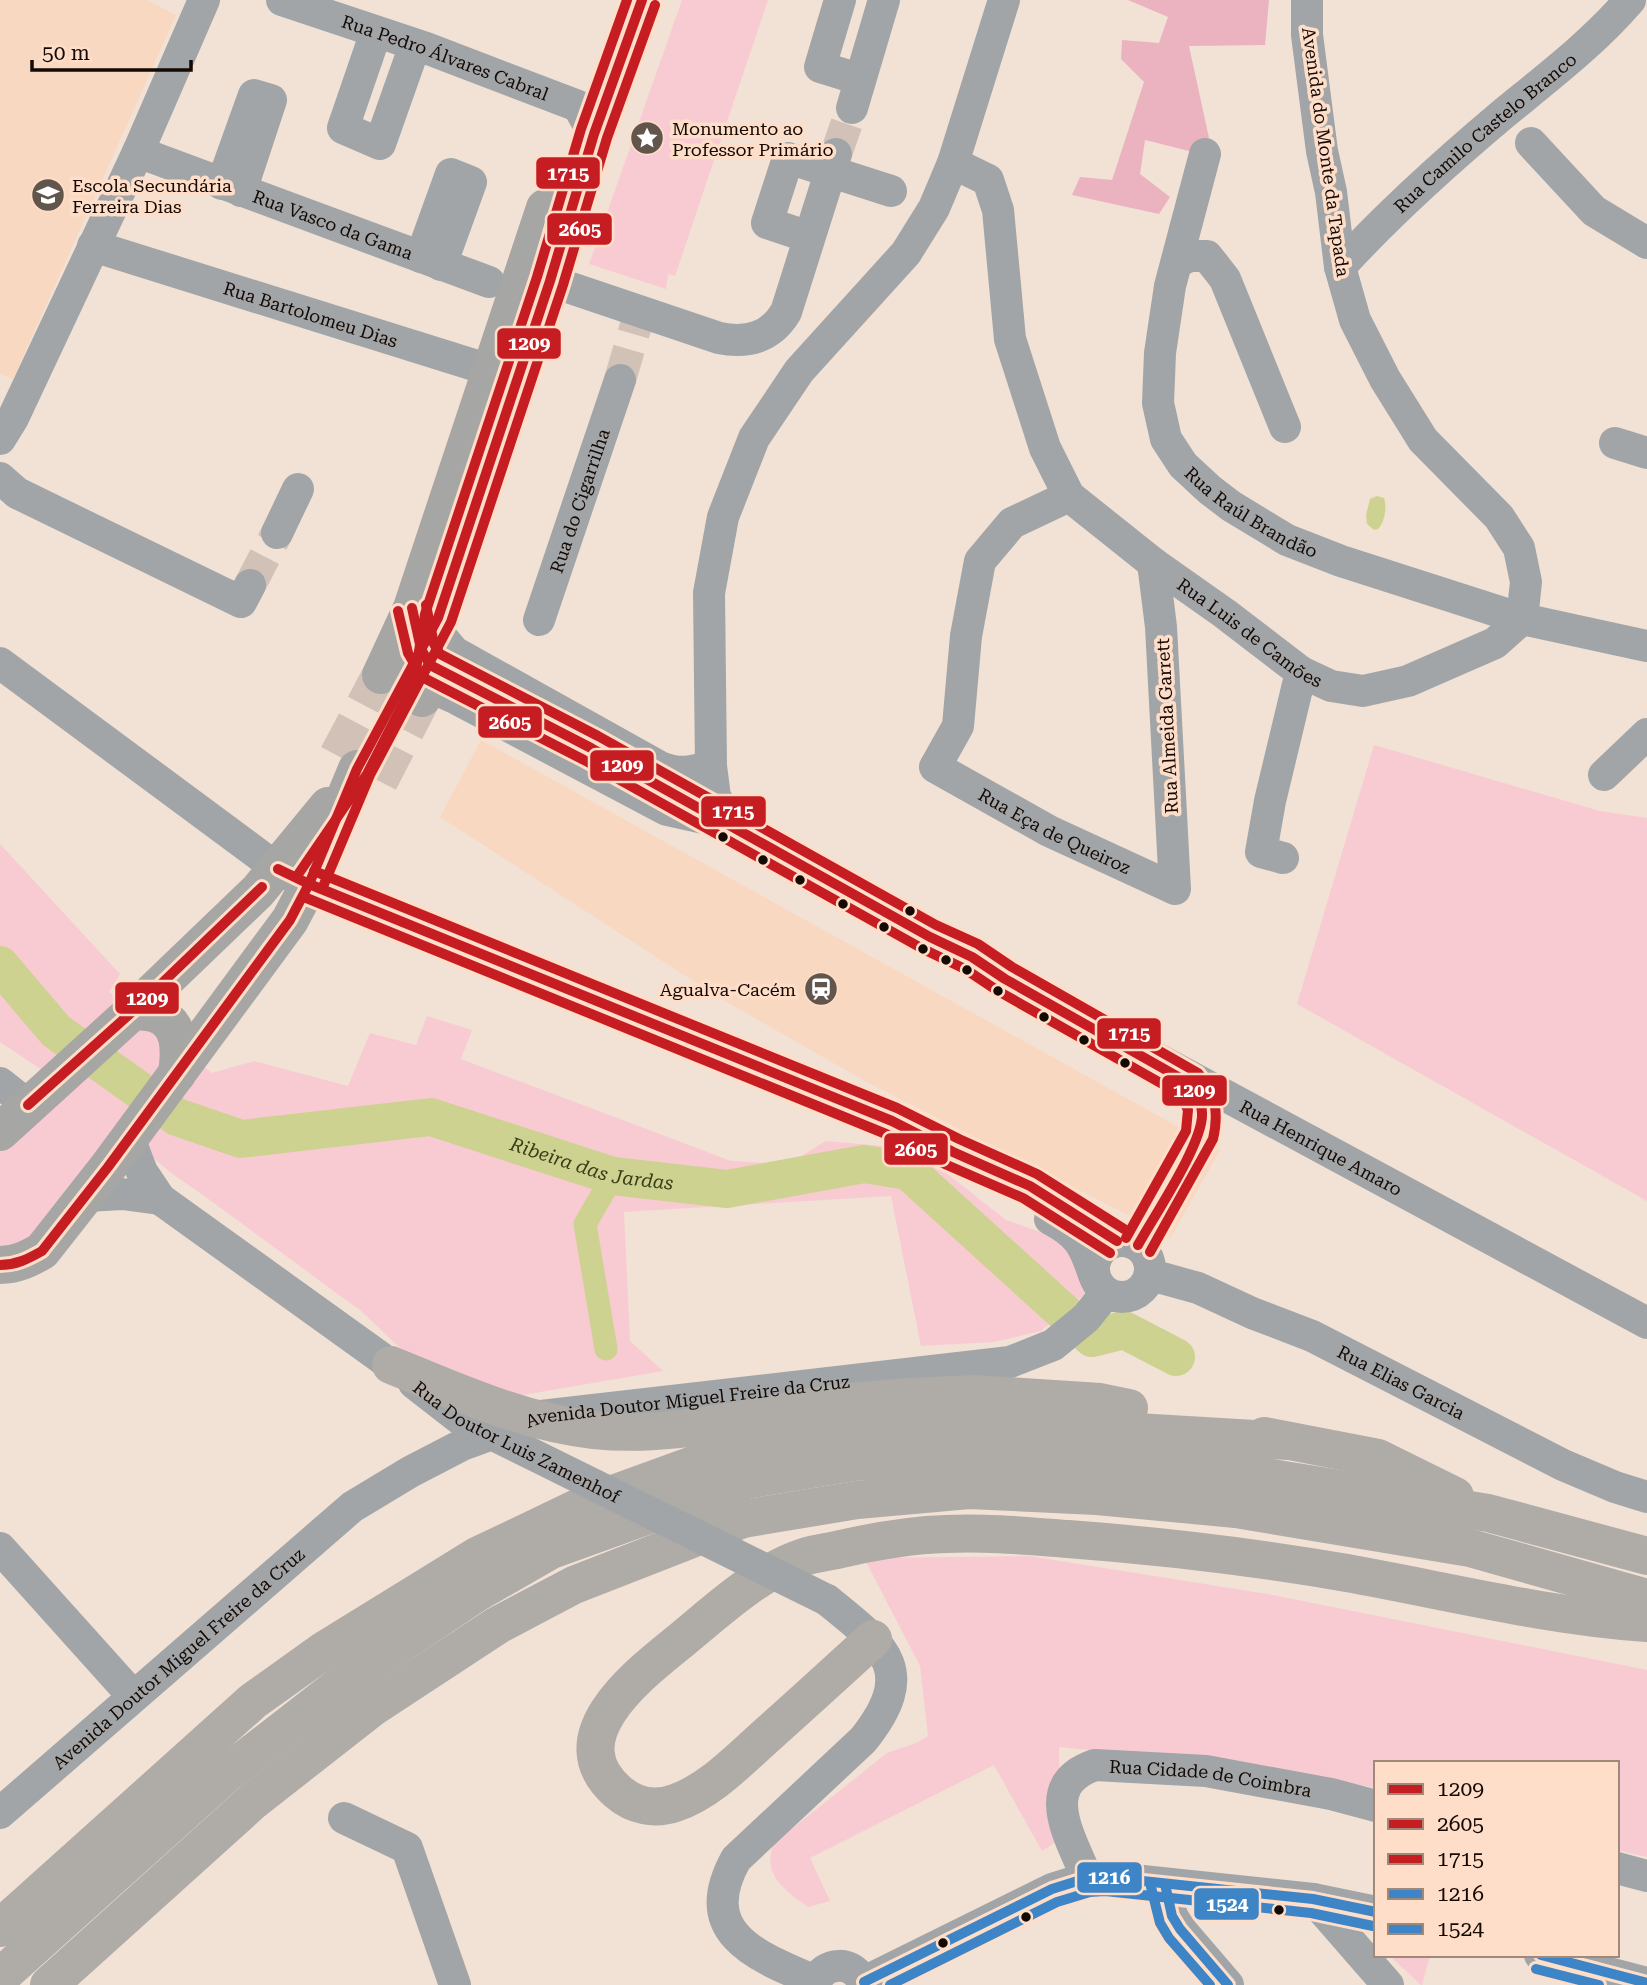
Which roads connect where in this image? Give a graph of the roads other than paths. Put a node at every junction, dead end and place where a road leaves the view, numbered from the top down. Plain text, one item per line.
1 (282, 0) edge
2 (615, 0) edge
3 (642, 0) edge
4 (841, 0) edge
5 (850, 0) edge
6 (1004, 0) edge
7 (1307, 0) edge
8 (1630, 0) edge
9 (196, 3) edge
10 (883, 5) edge
11 (376, 32) junction
12 (415, 45) junction
13 (586, 120) junction
14 (1531, 143) dead end
15 (138, 152) junction
16 (1205, 154) dead end
17 (833, 162) junction
18 (953, 163) junction
19 (891, 191) dead end
20 (809, 237) junction
21 (1647, 243) edge
22 (93, 246) junction
23 (1177, 262) junction
24 (1340, 267) junction
25 (550, 281) junction
26 (489, 282) dead end
27 (525, 351) junction
28 (490, 370) junction
29 (620, 380) tunnel mouth
30 (1285, 428) dead end
31 (0, 439) edge
32 (1615, 443) dead end
33 (0, 447) edge
34 (1647, 453) edge
35 (0, 477) edge
36 (298, 489) dead end
37 (1069, 496) junction
38 (277, 533) tunnel mouth
39 (1153, 564) junction
40 (250, 585) tunnel mouth
41 (425, 613) junction
42 (1522, 619) junction
43 (539, 620) dead end
44 (1647, 646) edge
45 (0, 663) edge
46 (1301, 672) junction
47 (381, 675) tunnel mouth
48 (425, 692) joint
49 (1647, 734) edge
50 (338, 756) tunnel mouth
51 (711, 766) junction
52 (1604, 775) dead end
53 (379, 781) tunnel mouth
54 (738, 826) junction
55 (1283, 858) dead end
56 (294, 866) junction
57 (1175, 889) joint
58 (133, 1011) junction
59 (177, 1074) junction
60 (14, 1094) edge
61 (0, 1132) edge
62 (130, 1138) junction
63 (961, 1156) junction
64 (86, 1196) junction
65 (160, 1199) junction
66 (1117, 1241) junction
67 (0, 1265) edge
68 (1151, 1275) junction
69 (1100, 1290) junction
70 (1647, 1323) edge
71 (391, 1365) junction
72 (1288, 1441) junction
73 (1647, 1497) edge
74 (1488, 1513) junction
75 (0, 1548) edge
76 (1647, 1556) edge
77 (1647, 1598) edge
78 (1647, 1623) edge
79 (873, 1639) junction
80 (133, 1696) junction
81 (1374, 1805) edge
82 (0, 1813) edge
83 (344, 1818) dead end
84 (1619, 1869) edge
85 (1647, 1876) edge
86 (1087, 1878) junction
87 (1165, 1884) junction
88 (1312, 1899) junction
89 (1374, 1912) edge
90 (0, 1928) edge
91 (1548, 1957) edge
92 (0, 1977) edge
93 (57, 1980) edge
94 (815, 1983) edge
95 (864, 1983) edge
96 (1647, 1983) edge
97 (455, 1985) edge
98 (1228, 1985) edge
99 (1388, 1985) edge

1 - 11 street, Rua Pedro Álvares Cabral
2 - 13 main road
3 - 13 main road
4 - 10 street
5 - 10 street
6 - 18 street
7 - 24 street, Avenida do Monte da Tapada
8 - 24 street, Rua Camilo Castelo Branco
9 - 15 street
11 - 12 street, Rua Pedro Álvares Cabral
11 - 12 street
12 - 13 street, Rua Pedro Álvares Cabral
13 - 25 main road
13 - 28 main road
14 - 21 street
15 - 22 street
15 - 26 street, Rua Vasco da Gama
16 - 23 street, Rua Raúl Brandão
17 - 19 street
17 - 20 street
17 - 20 street
18 - 37 street, Rua Luis de Camões
18 - 51 street
20 - 25 street
22 - 28 street, Rua Bartolomeu Dias
22 - 31 street
23 - 30 street
23 - 42 street, Rua Raúl Brandão
24 - 42 street, Avenida do Monte da Tapada
25 - 27 main road
27 - 28 street
27 - 41 main road
28 - 41 main road
29 - 43 street, Rua do Cigarrilha
32 - 34 street
33 - 35 street
35 - 40 street
36 - 38 street
37 - 39 street, Rua Luis de Camões
37 - 57 street, Rua Eça de Queiroz
39 - 46 street, Rua Luis de Camões
39 - 57 street, Rua Almeida Garrett
41 - 47 main road
41 - 48 main road
41 - 51 street
42 - 44 street, Rua Raúl Brandão
42 - 46 street, Rua Luis de Camões
45 - 56 street
46 - 55 street
48 - 54 street
49 - 52 street
50 - 56 main road
51 - 54 street
53 - 56 main road
54 - 70 street, Rua Henrique Amaro
56 - 58 main road
56 - 59 main road
56 - 63 street
58 - 59 main road
58 - 60 main road
59 - 62 main road
60 - 61 main road
62 - 64 main road
62 - 65 street
63 - 66 street
63 - 69 street
64 - 65 street
64 - 67 main road
65 - 71 street, Rua Doutor Luis Zamenhof
66 - 68 street
66 - 69 street
68 - 69 street
68 - 73 street, Rua Elias Garcia
69 - 80 street, Avenida Doutor Miguel Freire da Cruz
71 - 72 highway, bridge
71 - 79 street, Rua Doutor Luis Zamenhof, bridge
72 - 74 highway
72 - 90 highway
74 - 76 highway
74 - 92 highway
75 - 80 street
77 - 93 highway
78 - 79 highway
79 - 94 street
80 - 82 street, Avenida Doutor Miguel Freire da Cruz
81 - 86 street, Rua Cidade de Coimbra
83 - 97 street
84 - 85 street
86 - 87 street
86 - 95 street
87 - 88 street
87 - 98 street
88 - 89 street
88 - 99 street
91 - 96 street
94 - 95 street

